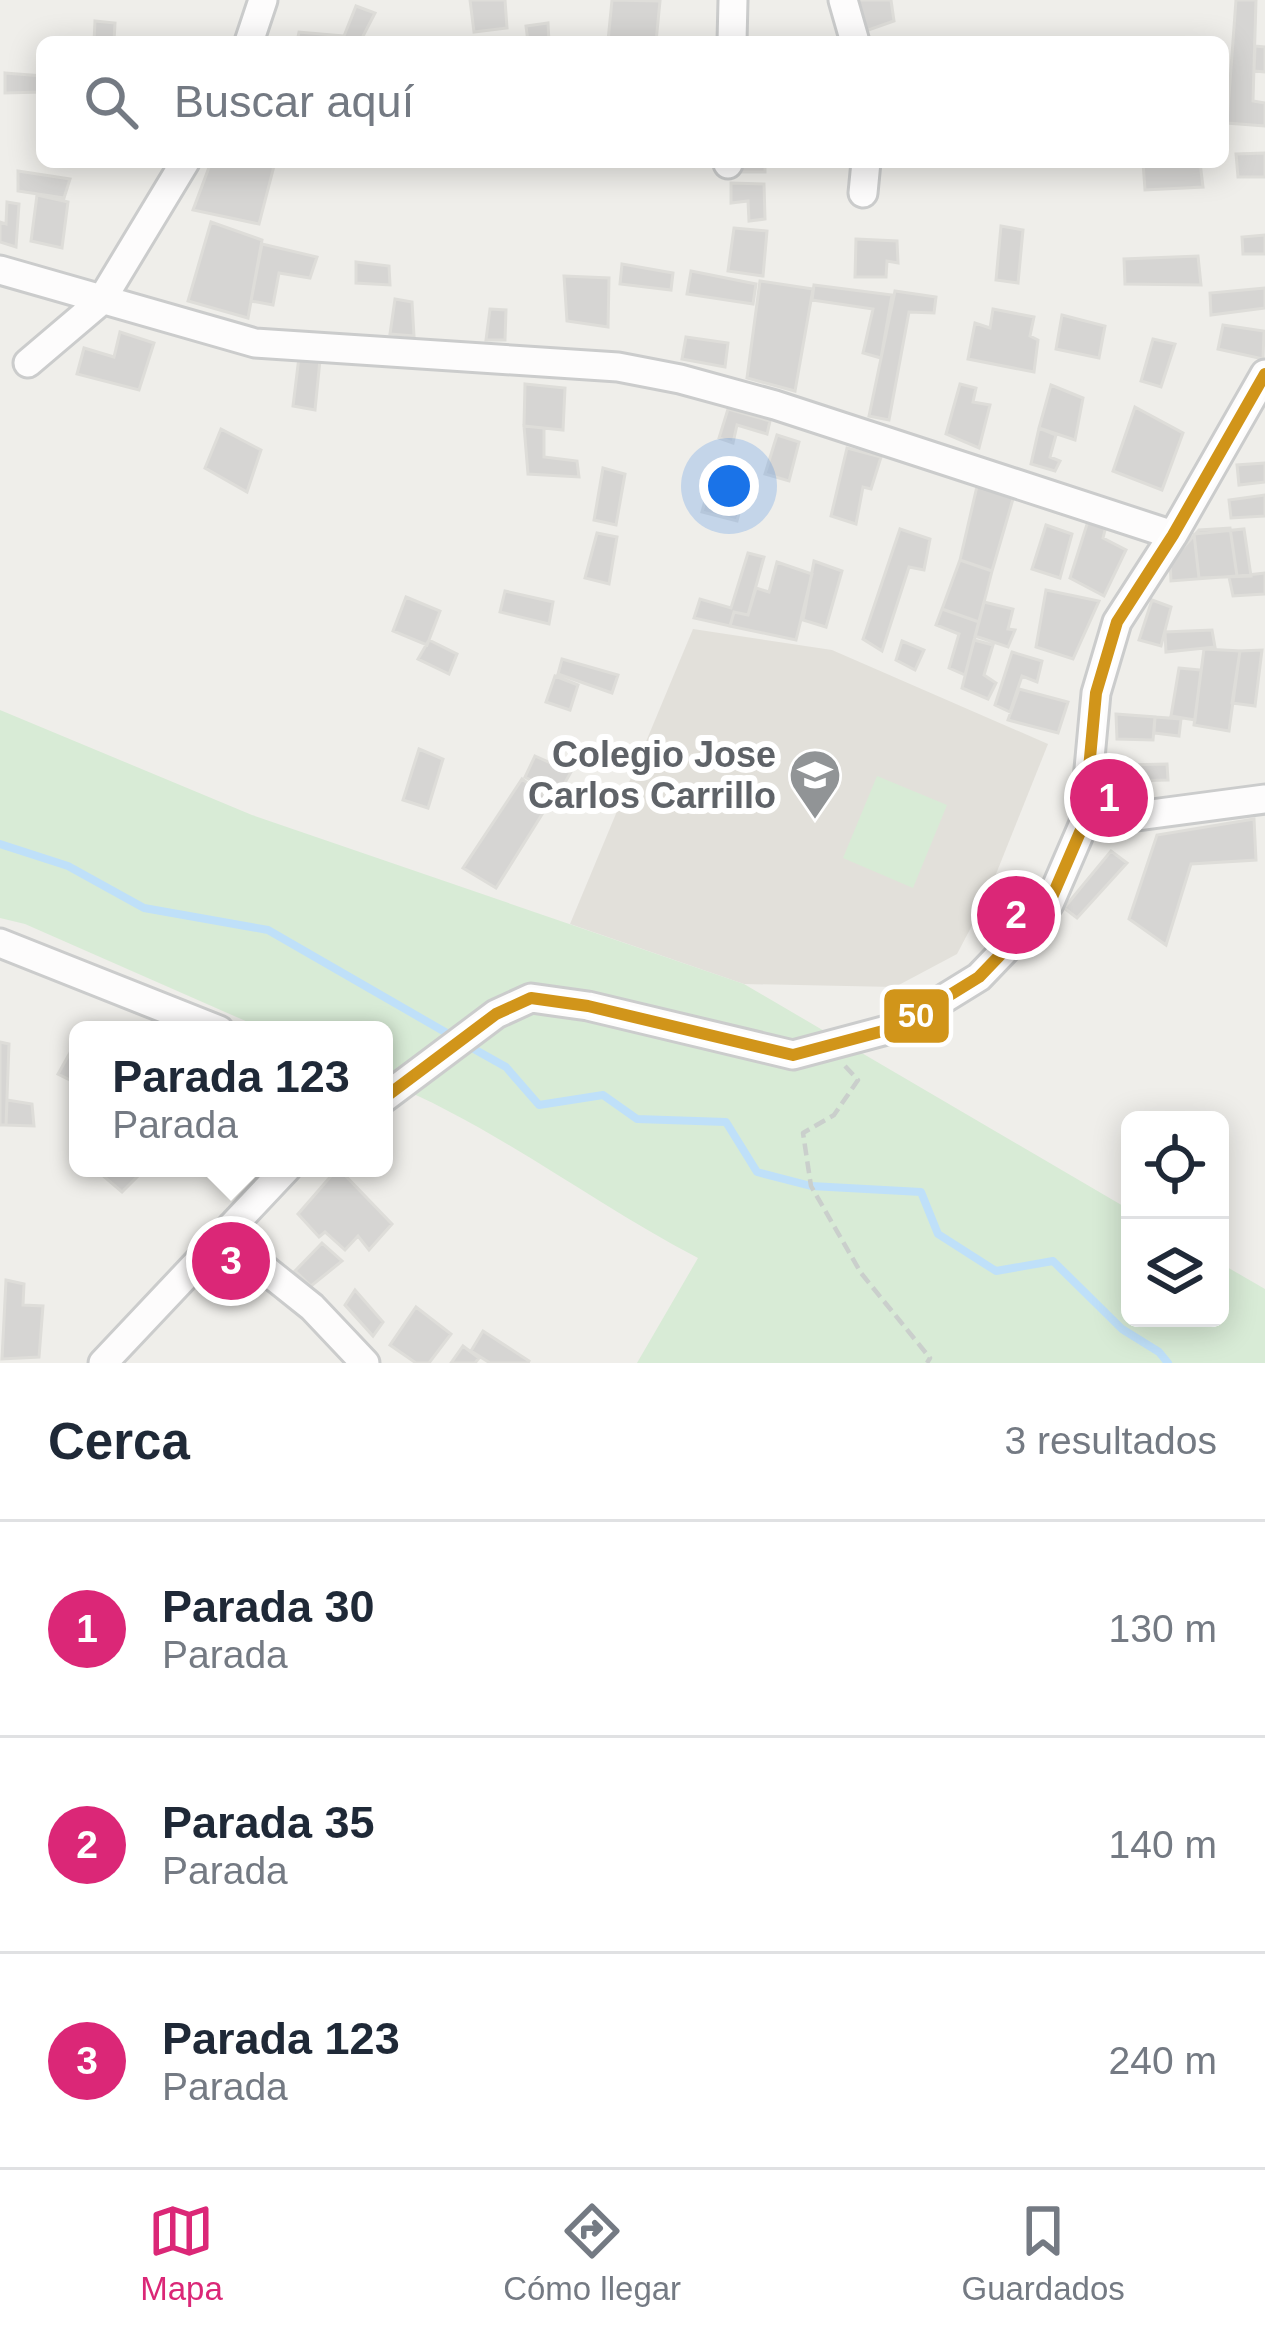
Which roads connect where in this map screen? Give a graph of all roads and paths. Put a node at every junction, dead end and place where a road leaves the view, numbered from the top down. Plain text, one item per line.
1 (263, 0) edge
2 (733, 0) edge
3 (843, 0) edge
4 (252, 36) edge
5 (732, 36) edge
6 (853, 36) edge
7 (181, 168) edge
8 (865, 168) edge
9 (862, 194) dead end
10 (0, 270) edge
11 (101, 302) junction
12 (28, 363) dead end
13 (1265, 374) edge
14 (1251, 416) edge
15 (1173, 535) junction
16 (1265, 800) edge
17 (1084, 823) junction
18 (0, 943) edge
19 (196, 1021) edge
20 (826, 1046) junction
21 (395, 1091) edge
22 (278, 1177) edge
23 (222, 1234) junction
24 (103, 1363) edge
25 (365, 1363) edge
26 (927, 1363) edge

1 - 4 street
2 - 5 street
3 - 6 street
7 - 11 street
8 - 9 street
10 - 11 street
11 - 12 street
11 - 15 street
13 - 14 street
14 - 15 street
15 - 17 street
16 - 17 street
17 - 20 street
18 - 19 street
20 - 21 street
20 - 26 path
22 - 23 street
23 - 24 street
23 - 25 street

